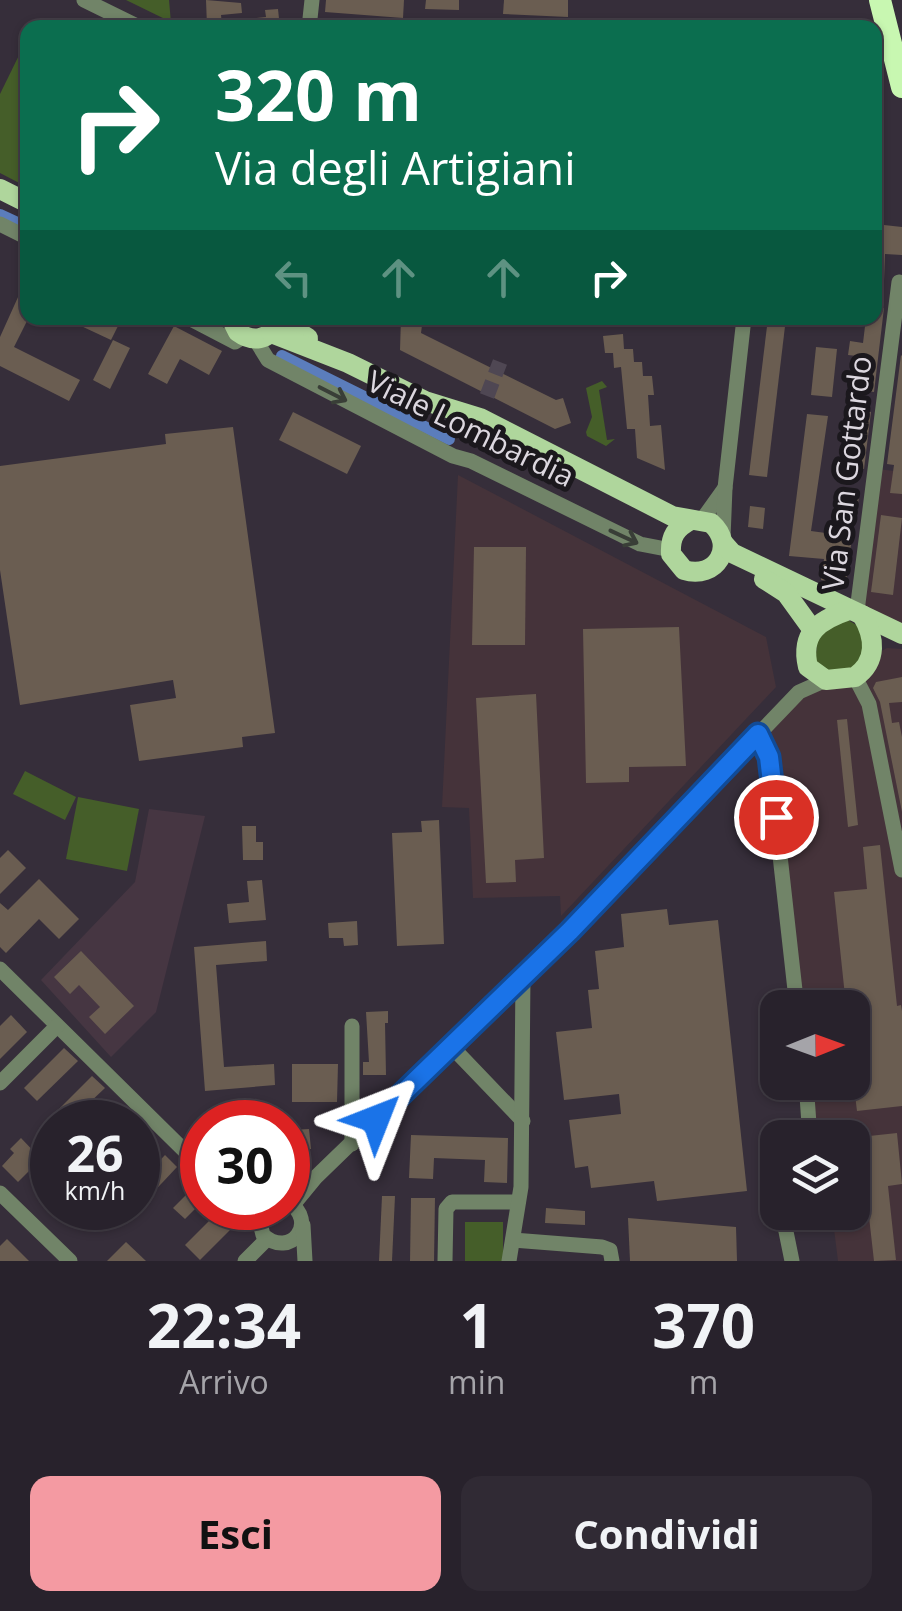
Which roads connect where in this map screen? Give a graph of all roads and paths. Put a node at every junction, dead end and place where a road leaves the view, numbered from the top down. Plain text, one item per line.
1 (84, 0) edge
2 (880, 0) edge
3 (125, 20) edge
4 (902, 86) edge
5 (899, 282) dead end
6 (202, 325) edge
7 (234, 325) edge
8 (743, 325) edge
9 (266, 329) edge
10 (425, 401) junction
11 (725, 488) junction
12 (696, 520) junction
13 (723, 541) junction
14 (672, 544) junction
15 (714, 567) junction
16 (856, 612) junction
17 (812, 629) junction
18 (902, 634) edge
19 (902, 647) edge
20 (873, 651) junction
21 (854, 677) junction
22 (826, 680) junction
23 (758, 734) junction
24 (902, 870) edge
25 (0, 969) edge
26 (523, 976) junction
27 (796, 990) edge
28 (57, 1026) junction
29 (352, 1026) dead end
30 (451, 1046) junction
31 (0, 1083) edge
32 (523, 1121) junction
33 (352, 1144) junction
34 (180, 1146) edge
35 (310, 1183) edge
36 (0, 1193) edge
37 (518, 1202) junction
38 (300, 1230) edge
39 (302, 1230) edge
40 (784, 1230) edge
41 (263, 1232) joint
42 (513, 1240) junction
43 (286, 1243) junction
44 (70, 1261) edge
45 (245, 1261) edge
46 (304, 1261) edge
47 (445, 1261) edge
48 (509, 1261) edge
49 (612, 1261) edge
50 (788, 1261) edge

1 - 3 street
2 - 4 highway
5 - 16 street, Via San Gottardo
6 - 9 street, Viale Lombardia
7 - 9 main road
8 - 11 street
9 - 10 main road, Viale Lombardia
9 -> 14 street, Viale Lombardia
10 - 12 main road, Viale Lombardia
10 - 14 main road, Viale Lombardia
11 - 12 street
11 - 13 street
12 - 13 main road
12 - 14 main road
13 - 15 main road
13 - 16 main road
14 - 15 main road
15 - 17 main road
16 - 17 main road
16 - 18 main road
16 - 20 main road
17 - 22 main road
19 - 20 main road
20 - 21 main road
21 - 22 main road
21 - 24 street
22 - 23 street
23 - 26 street
23 - 27 street
25 - 28 street
26 - 30 street
26 - 32 street
28 - 31 street
28 - 34 street
29 - 33 street
30 - 32 street
30 - 33 street
32 - 37 street
33 - 35 street
36 - 44 street
37 - 42 street
37 - 47 street
38 - 43 street
39 - 46 street
40 - 50 street
41 - 43 street
41 - 45 street
42 - 48 street
42 - 49 street
43 - 46 street

